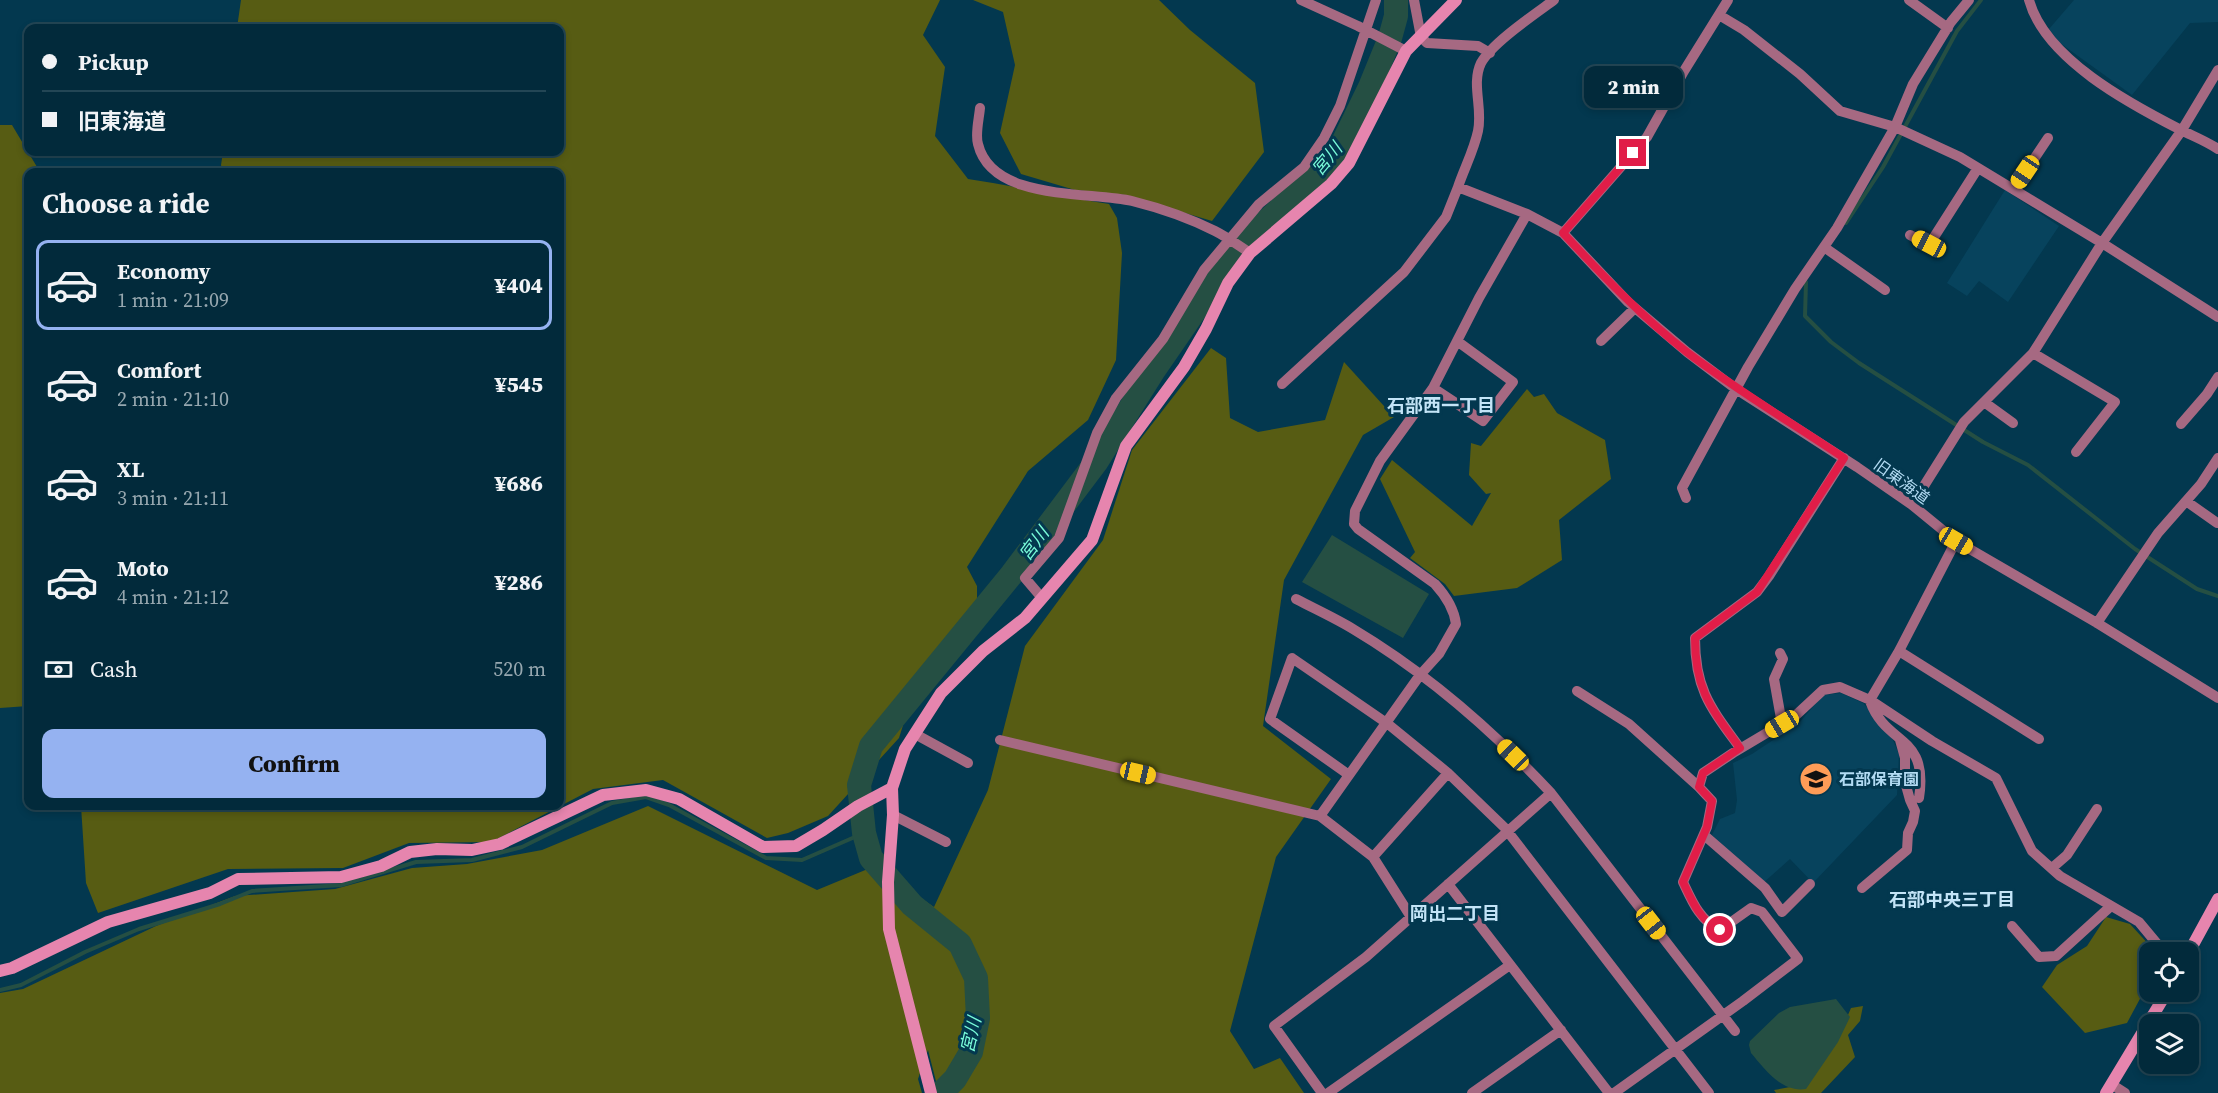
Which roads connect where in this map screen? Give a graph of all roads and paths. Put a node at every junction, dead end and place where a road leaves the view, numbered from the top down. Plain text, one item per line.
1 (1301, 0) edge
2 (1376, 0) edge
3 (1414, 0) edge
4 (1456, 0) edge
5 (1554, 0) edge
6 (1728, 0) edge
7 (1909, 0) edge
8 (1969, 0) edge
9 (2029, 0) edge
10 (1719, 15) junction
11 (1948, 28) junction
12 (1369, 31) junction
13 (1421, 37) junction
14 (1400, 48) junction
15 (1490, 53) junction
16 (2218, 70) edge
17 (980, 108) dead end
18 (1895, 127) junction
19 (2182, 130) junction
20 (2048, 138) dead end
21 (2218, 149) edge
22 (1978, 168) junction
23 (1458, 187) junction
24 (2014, 189) junction
25 (1527, 214) junction
26 (1563, 233) junction
27 (1910, 235) dead end
28 (1229, 240) junction
29 (2102, 243) junction
30 (1824, 247) junction
31 (1250, 252) junction
32 (1885, 290) dead end
33 (1635, 308) junction
34 (2218, 316) edge
35 (1457, 341) junction
36 (1601, 341) dead end
37 (2033, 353) junction
38 (2218, 377) edge
39 (1282, 384) dead end
40 (1433, 388) junction
41 (1736, 388) junction
42 (1984, 402) junction
43 (2013, 423) dead end
44 (2181, 424) dead end
45 (2076, 452) dead end
46 (1844, 458) junction
47 (2218, 458) edge
48 (1686, 498) dead end
49 (2186, 501) junction
50 (1912, 505) junction
51 (2217, 523) edge
52 (1956, 541) junction
53 (1041, 596) junction
54 (1296, 599) dead end
55 (2097, 622) junction
56 (1899, 651) junction
57 (1780, 653) dead end
58 (1420, 675) junction
59 (1577, 691) dead end
60 (2218, 698) edge
61 (1870, 700) junction
62 (1386, 723) junction
63 (1782, 724) junction
64 (915, 734) junction
65 (2039, 739) dead end
66 (1000, 740) dead end
67 (1900, 740) junction
68 (1740, 748) junction
69 (968, 763) dead end
70 (1448, 773) junction
71 (1349, 775) junction
72 (1699, 787) junction
73 (892, 788) junction
74 (1551, 794) junction
75 (1919, 798) dead end
76 (2097, 809) dead end
77 (893, 815) junction
78 (1320, 816) junction
79 (1508, 831) junction
80 (1704, 835) junction
81 (946, 842) dead end
82 (1373, 857) junction
83 (2052, 868) junction
84 (1448, 884) junction
85 (1810, 884) dead end
86 (1862, 888) dead end
87 (2218, 899) edge
88 (2111, 906) junction
89 (1411, 917) junction
90 (2012, 926) dead end
91 (2156, 942) edge
92 (2195, 942) edge
93 (1510, 965) junction
94 (0, 971) edge
95 (2161, 1002) edge
96 (1723, 1016) junction
97 (1561, 1030) junction
98 (1735, 1031) dead end
99 (1676, 1049) junction
100 (2109, 1089) edge
101 (931, 1093) edge
102 (1322, 1093) edge
103 (1328, 1093) edge
104 (1472, 1093) edge
105 (1609, 1093) edge
106 (1614, 1093) edge
107 (1709, 1093) edge
108 (2125, 1093) edge

1 - 12 street
2 - 12 street
3 - 13 street
4 - 13 street
5 - 15 street
6 - 10 street
7 - 11 street
8 - 11 street
9 - 19 street
10 - 18 street
10 - 26 street
11 - 18 street
12 - 14 street
12 - 28 street
13 - 14 street
13 - 15 street
14 - 31 street
15 - 23 street
16 - 19 street
17 - 28 street
18 - 22 street
18 - 30 street
19 - 21 street
19 - 29 street
20 - 24 street
22 - 24 street
22 - 27 street
23 - 25 street, 旧東海道
23 - 39 street
24 - 29 street
25 - 26 street, 旧東海道
25 - 35 street
26 - 33 street, 旧東海道
28 - 31 street
28 - 53 street
29 - 34 street
29 - 37 street
30 - 32 street
30 - 41 street
31 - 53 street
33 - 36 street
33 - 41 street, 旧東海道
35 - 40 street
35 - 40 street
37 - 42 street
37 - 45 street
38 - 44 street
40 - 58 street
41 - 46 street, 旧東海道
41 - 48 street
42 - 43 street
42 - 50 street
46 - 50 street, 旧東海道
46 - 68 street
47 - 49 street
49 - 51 street
49 - 55 street
50 - 52 street, 旧東海道
52 - 55 street, 旧東海道
52 - 56 street
53 - 64 street
54 - 58 street
55 - 60 street, 旧東海道
56 - 61 street
56 - 65 street
57 - 63 street
58 - 62 street
58 - 74 street
59 - 72 street
61 - 63 street
61 - 67 street
61 - 83 street
62 - 70 street
62 - 71 street
62 - 71 street
63 - 68 street
64 - 69 street
64 - 73 street
66 - 78 street
67 - 75 street
67 - 86 street
68 - 72 street
70 - 79 street
70 - 82 street
71 - 78 street
72 - 80 street
73 - 77 street
73 - 94 street
74 - 79 street
74 - 96 street
76 - 83 street
77 - 81 street
77 - 101 street
78 - 82 street
79 - 84 street
79 - 99 street
80 - 85 street
80 - 96 street
82 - 89 street
83 - 88 street
84 - 89 street
84 - 93 street
87 - 92 street
88 - 90 street
88 - 91 street
89 - 102 street
93 - 97 street
93 - 103 street
95 - 100 street
96 - 98 street
96 - 99 street
97 - 104 street
97 - 105 street
99 - 106 street
99 - 107 street
100 - 108 street

